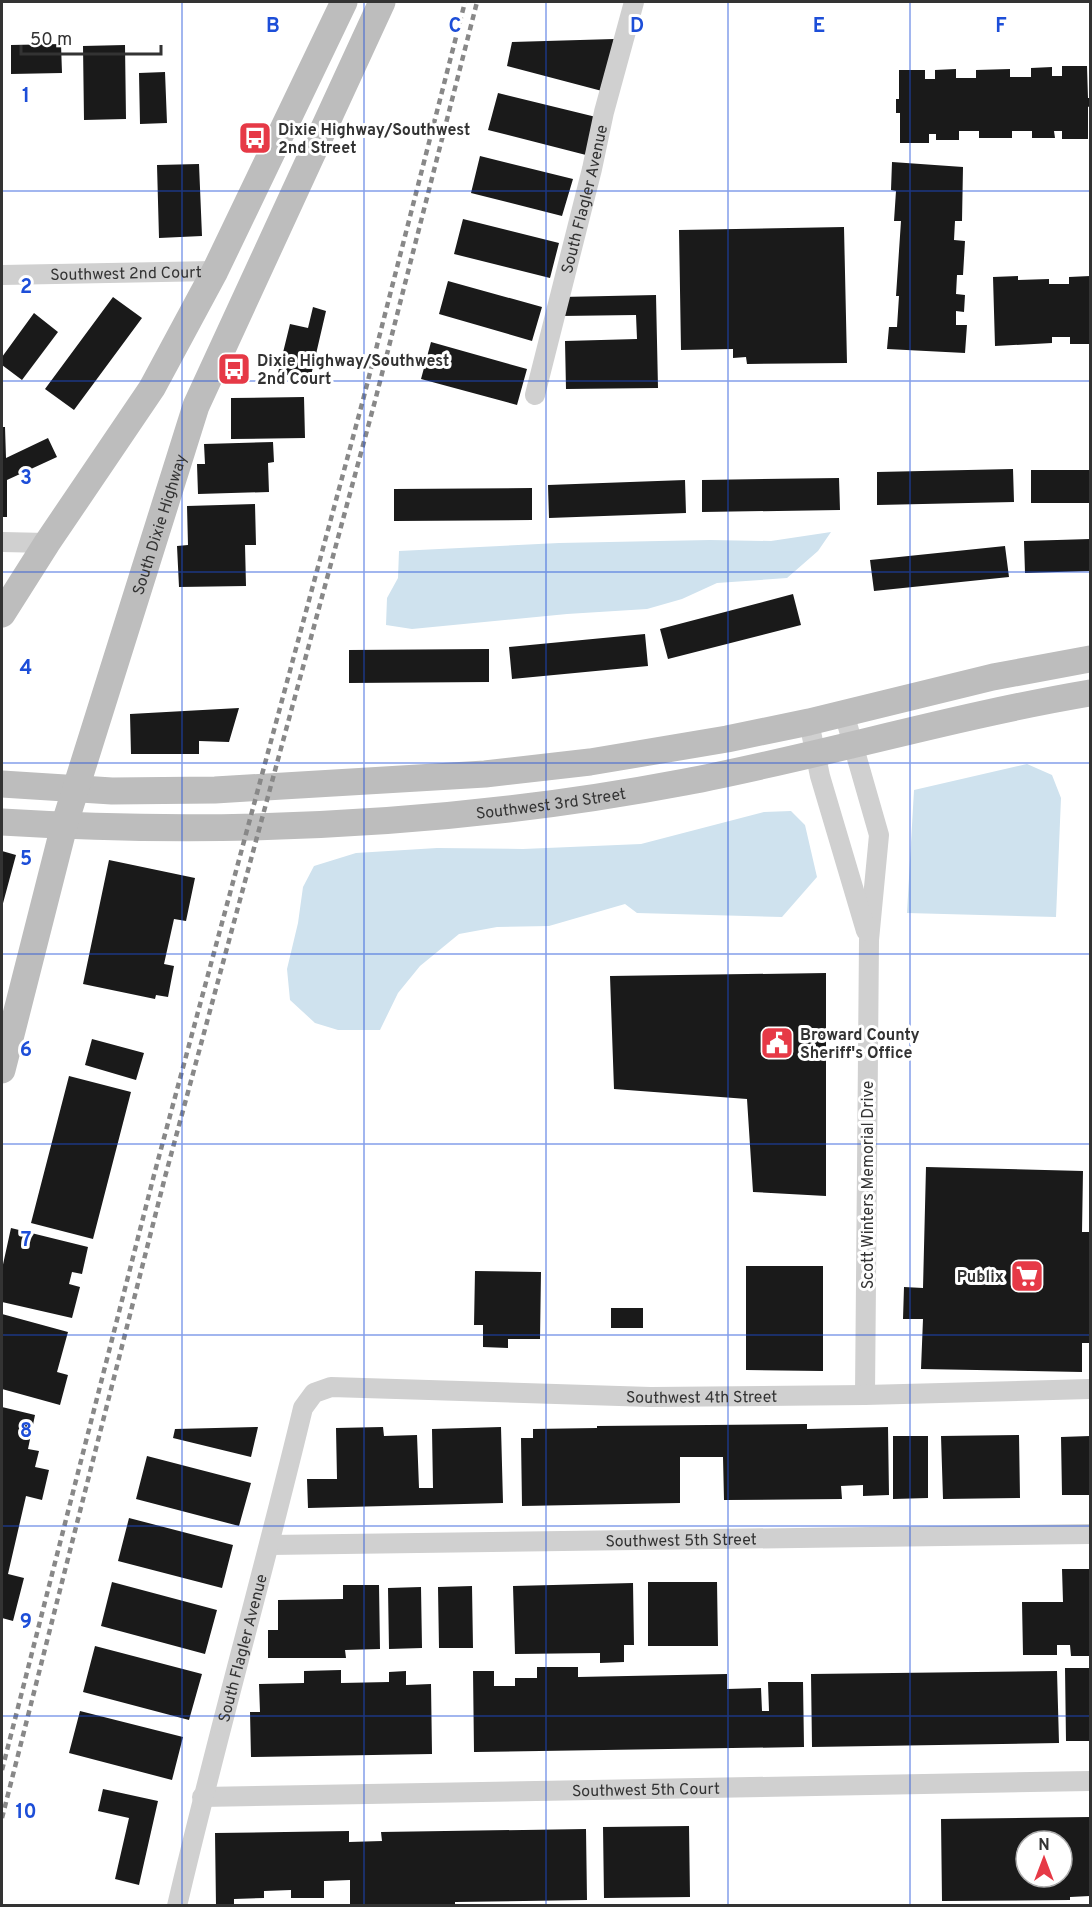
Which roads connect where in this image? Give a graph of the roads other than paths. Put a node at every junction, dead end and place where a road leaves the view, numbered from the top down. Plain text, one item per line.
1 (344, 2) edge
2 (382, 2) edge
3 (634, 2) edge
4 (216, 271) junction
5 (2, 275) edge
6 (535, 395) dead end
7 (2, 542) edge
8 (46, 543) junction
9 (2, 614) edge
10 (1090, 660) edge
11 (1090, 693) edge
12 (844, 713) junction
13 (809, 722) junction
14 (853, 746) junction
15 (815, 754) junction
16 (2, 784) edge
17 (75, 790) junction
18 (2, 822) edge
19 (64, 826) junction
20 (869, 940) junction
21 (2, 1070) edge
22 (1090, 1389) edge
23 (314, 1393) joint
24 (865, 1395) junction
25 (1090, 1534) edge
26 (270, 1545) junction
27 (1090, 1781) edge
28 (202, 1797) junction
29 (177, 1905) edge

1 - 4 street
2 - 17 street, South Dixie Highway
3 - 6 street, South Flagler Avenue
4 - 5 street, Southwest 2nd Court
4 - 8 street
7 - 8 street
8 - 9 street
10 - 12 street
11 - 14 street, Southwest 3rd Street
12 - 13 street
12 - 14 street, Scott Winters Memorial Drive
13 - 15 street, Scott Winters Memorial Drive
13 - 17 street
14 - 15 street, Southwest 3rd Street
14 - 20 street, Scott Winters Memorial Drive
15 - 19 street, Southwest 3rd Street
15 - 20 street, Scott Winters Memorial Drive
16 - 17 street
17 - 19 street, South Dixie Highway
18 - 19 street, Southwest 3rd Street
19 - 21 street, South Dixie Highway
20 - 24 street, Scott Winters Memorial Drive
22 - 24 street, Southwest 4th Street
23 - 24 street, Southwest 4th Street
23 - 26 street, South Flagler Avenue
25 - 26 street, Southwest 5th Street
26 - 28 street, South Flagler Avenue
27 - 28 street, Southwest 5th Court
28 - 29 street, South Flagler Avenue

